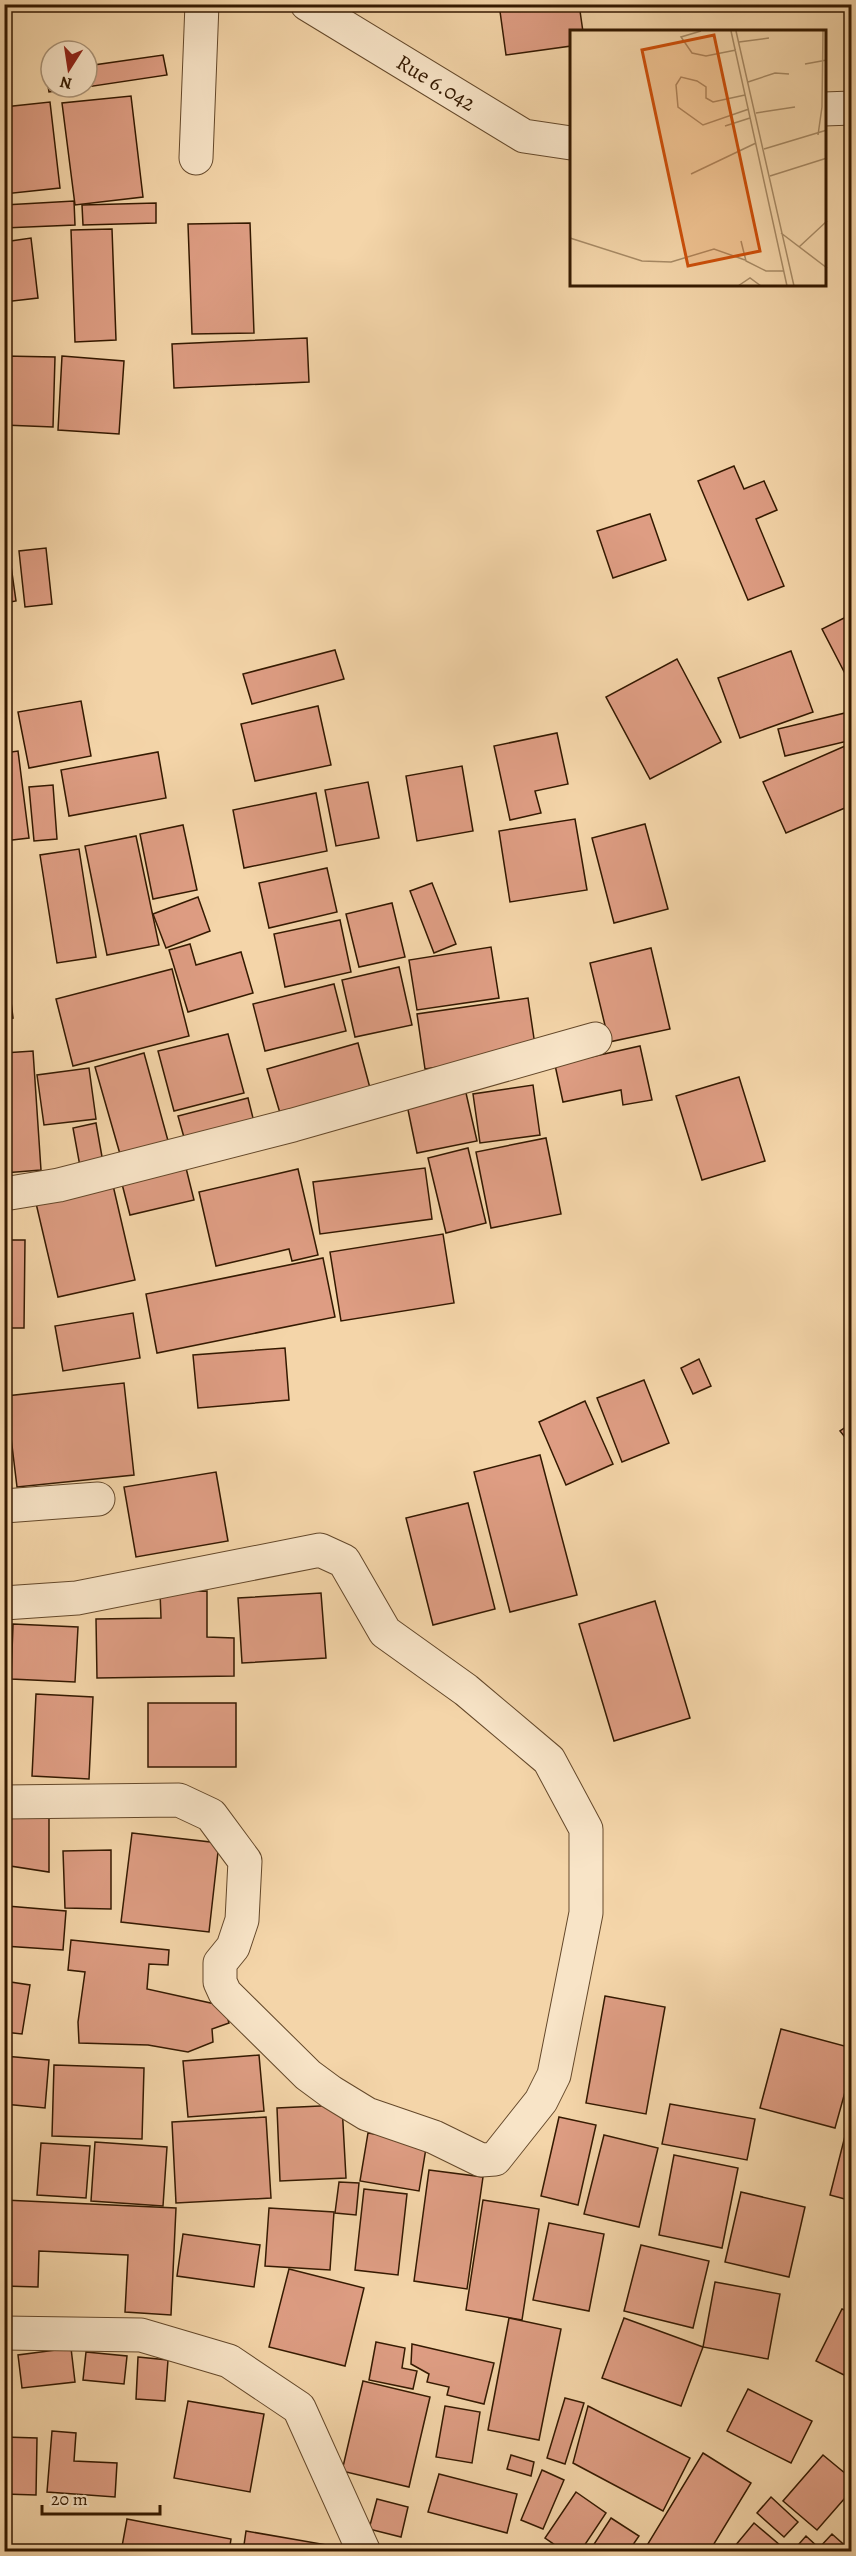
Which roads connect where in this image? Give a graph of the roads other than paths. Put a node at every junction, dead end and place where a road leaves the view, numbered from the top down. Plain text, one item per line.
1 (202, 4) edge
2 (308, 4) edge
3 (852, 108) edge
4 (826, 110) edge
5 (570, 143) edge
6 (196, 158) dead end
7 (595, 1039) dead end
8 (4, 1194) edge
9 (98, 1499) dead end
10 (4, 1506) edge
11 (4, 1603) edge
12 (4, 1802) edge
13 (4, 2333) edge
14 (364, 2552) edge

1 - 6 street
2 - 5 street, Rue 6.042
3 - 4 street
7 - 8 street
9 - 10 street
11 - 12 street
13 - 14 street

